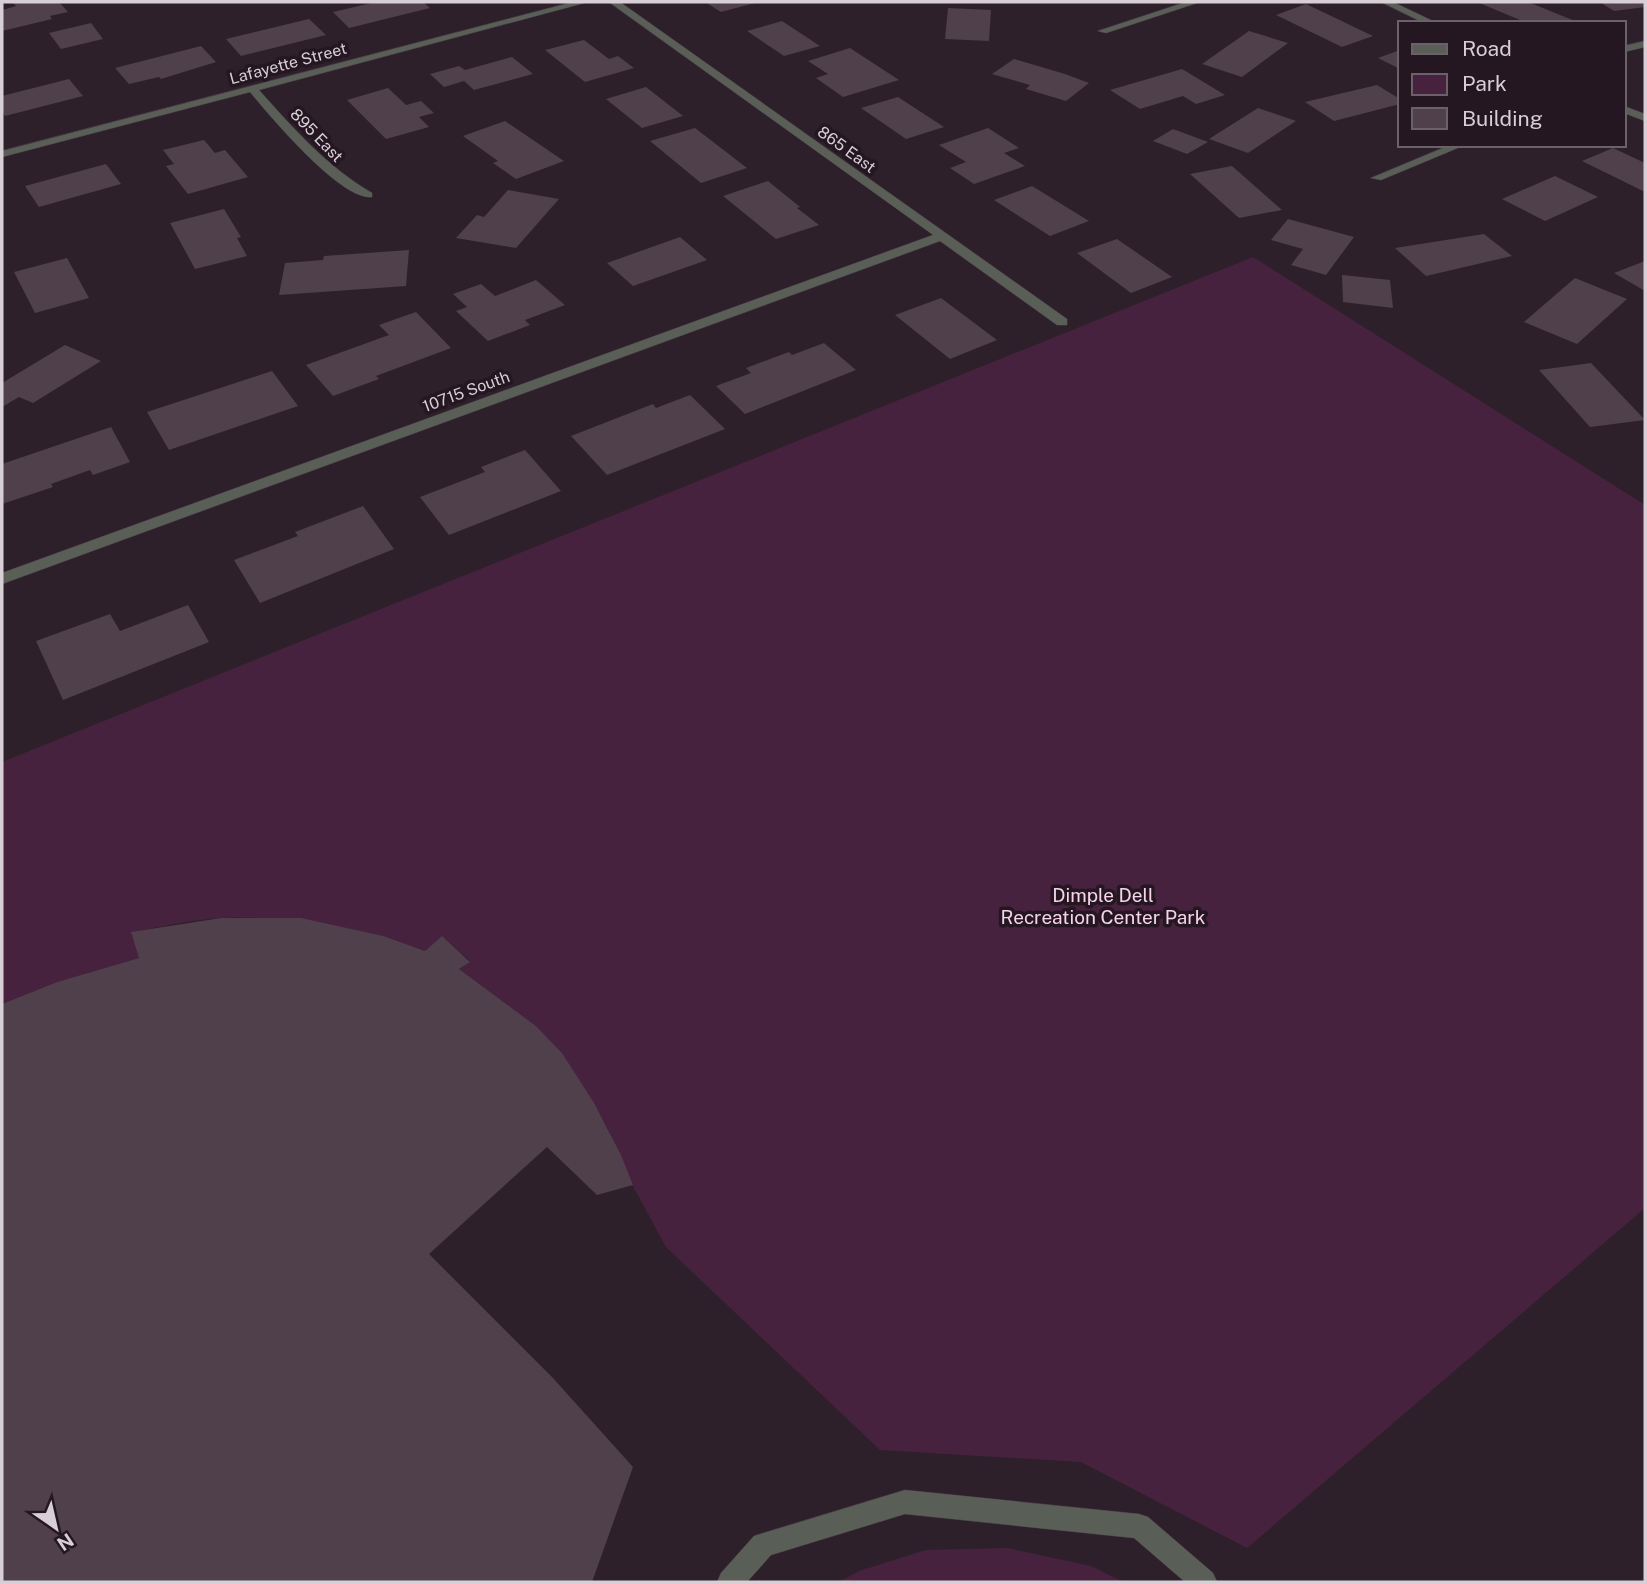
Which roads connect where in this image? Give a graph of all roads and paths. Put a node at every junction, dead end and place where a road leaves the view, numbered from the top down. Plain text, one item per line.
1 (583, 2) edge
2 (614, 2) edge
3 (1195, 2) edge
4 (1386, 2) edge
5 (1428, 21) edge
6 (1102, 31) dead end
7 (1645, 44) edge
8 (1626, 49) edge
9 (252, 88) junction
10 (1626, 109) edge
11 (1645, 118) edge
12 (1455, 147) edge
13 (2, 154) edge
14 (1377, 178) dead end
15 (368, 195) dead end
16 (942, 236) junction
17 (1062, 322) dead end
18 (2, 579) edge
19 (730, 1582) edge
20 (1204, 1582) edge

1 - 9 street, Lafayette Street
2 - 16 street, 865 East
3 - 6 street
4 - 5 street
7 - 8 street
9 - 13 street, Lafayette Street
9 - 15 street, 895 East
10 - 11 street
12 - 14 street
16 - 17 street, 865 East
16 - 18 street, 10715 South
19 - 20 street

